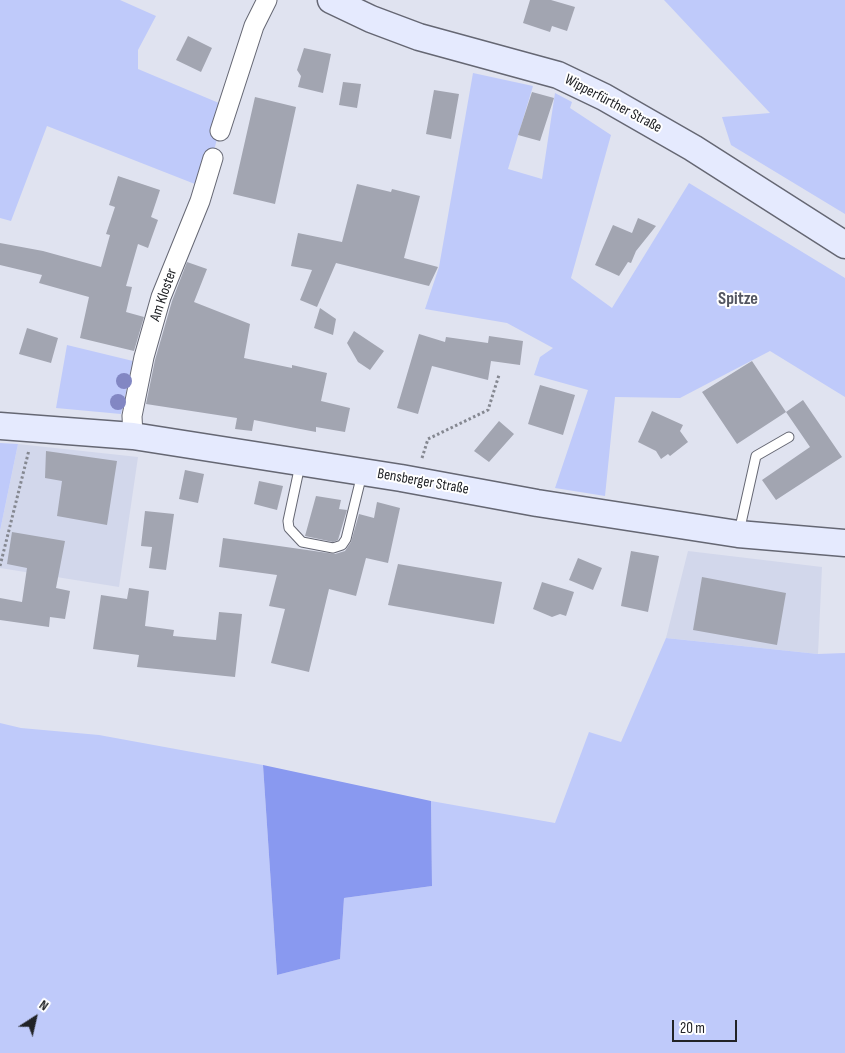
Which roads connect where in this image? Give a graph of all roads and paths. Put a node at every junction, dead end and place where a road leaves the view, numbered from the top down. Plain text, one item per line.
1 (267, 0) edge
2 (330, 0) edge
3 (220, 131) dead end
4 (212, 158) dead end
5 (845, 245) edge
6 (498, 375) dead end
7 (0, 426) edge
8 (40, 428) junction
9 (133, 436) junction
10 (788, 437) dead end
11 (300, 462) junction
12 (362, 472) junction
13 (414, 480) junction
14 (738, 534) junction
15 (845, 543) edge
16 (0, 566) edge

1 - 3 street
2 - 5 main road, Wipperfürther Straße
4 - 9 street, Am Kloster
6 - 13 path
7 - 8 main road, Bensberger Straße
8 - 9 main road, Bensberger Straße
8 - 16 path
9 - 11 main road, Bensberger Straße
10 - 14 lane
11 - 12 main road, Bensberger Straße
11 - 12 lane
12 - 13 main road, Bensberger Straße
13 - 14 main road, Bensberger Straße
14 - 15 main road, Bensberger Straße

